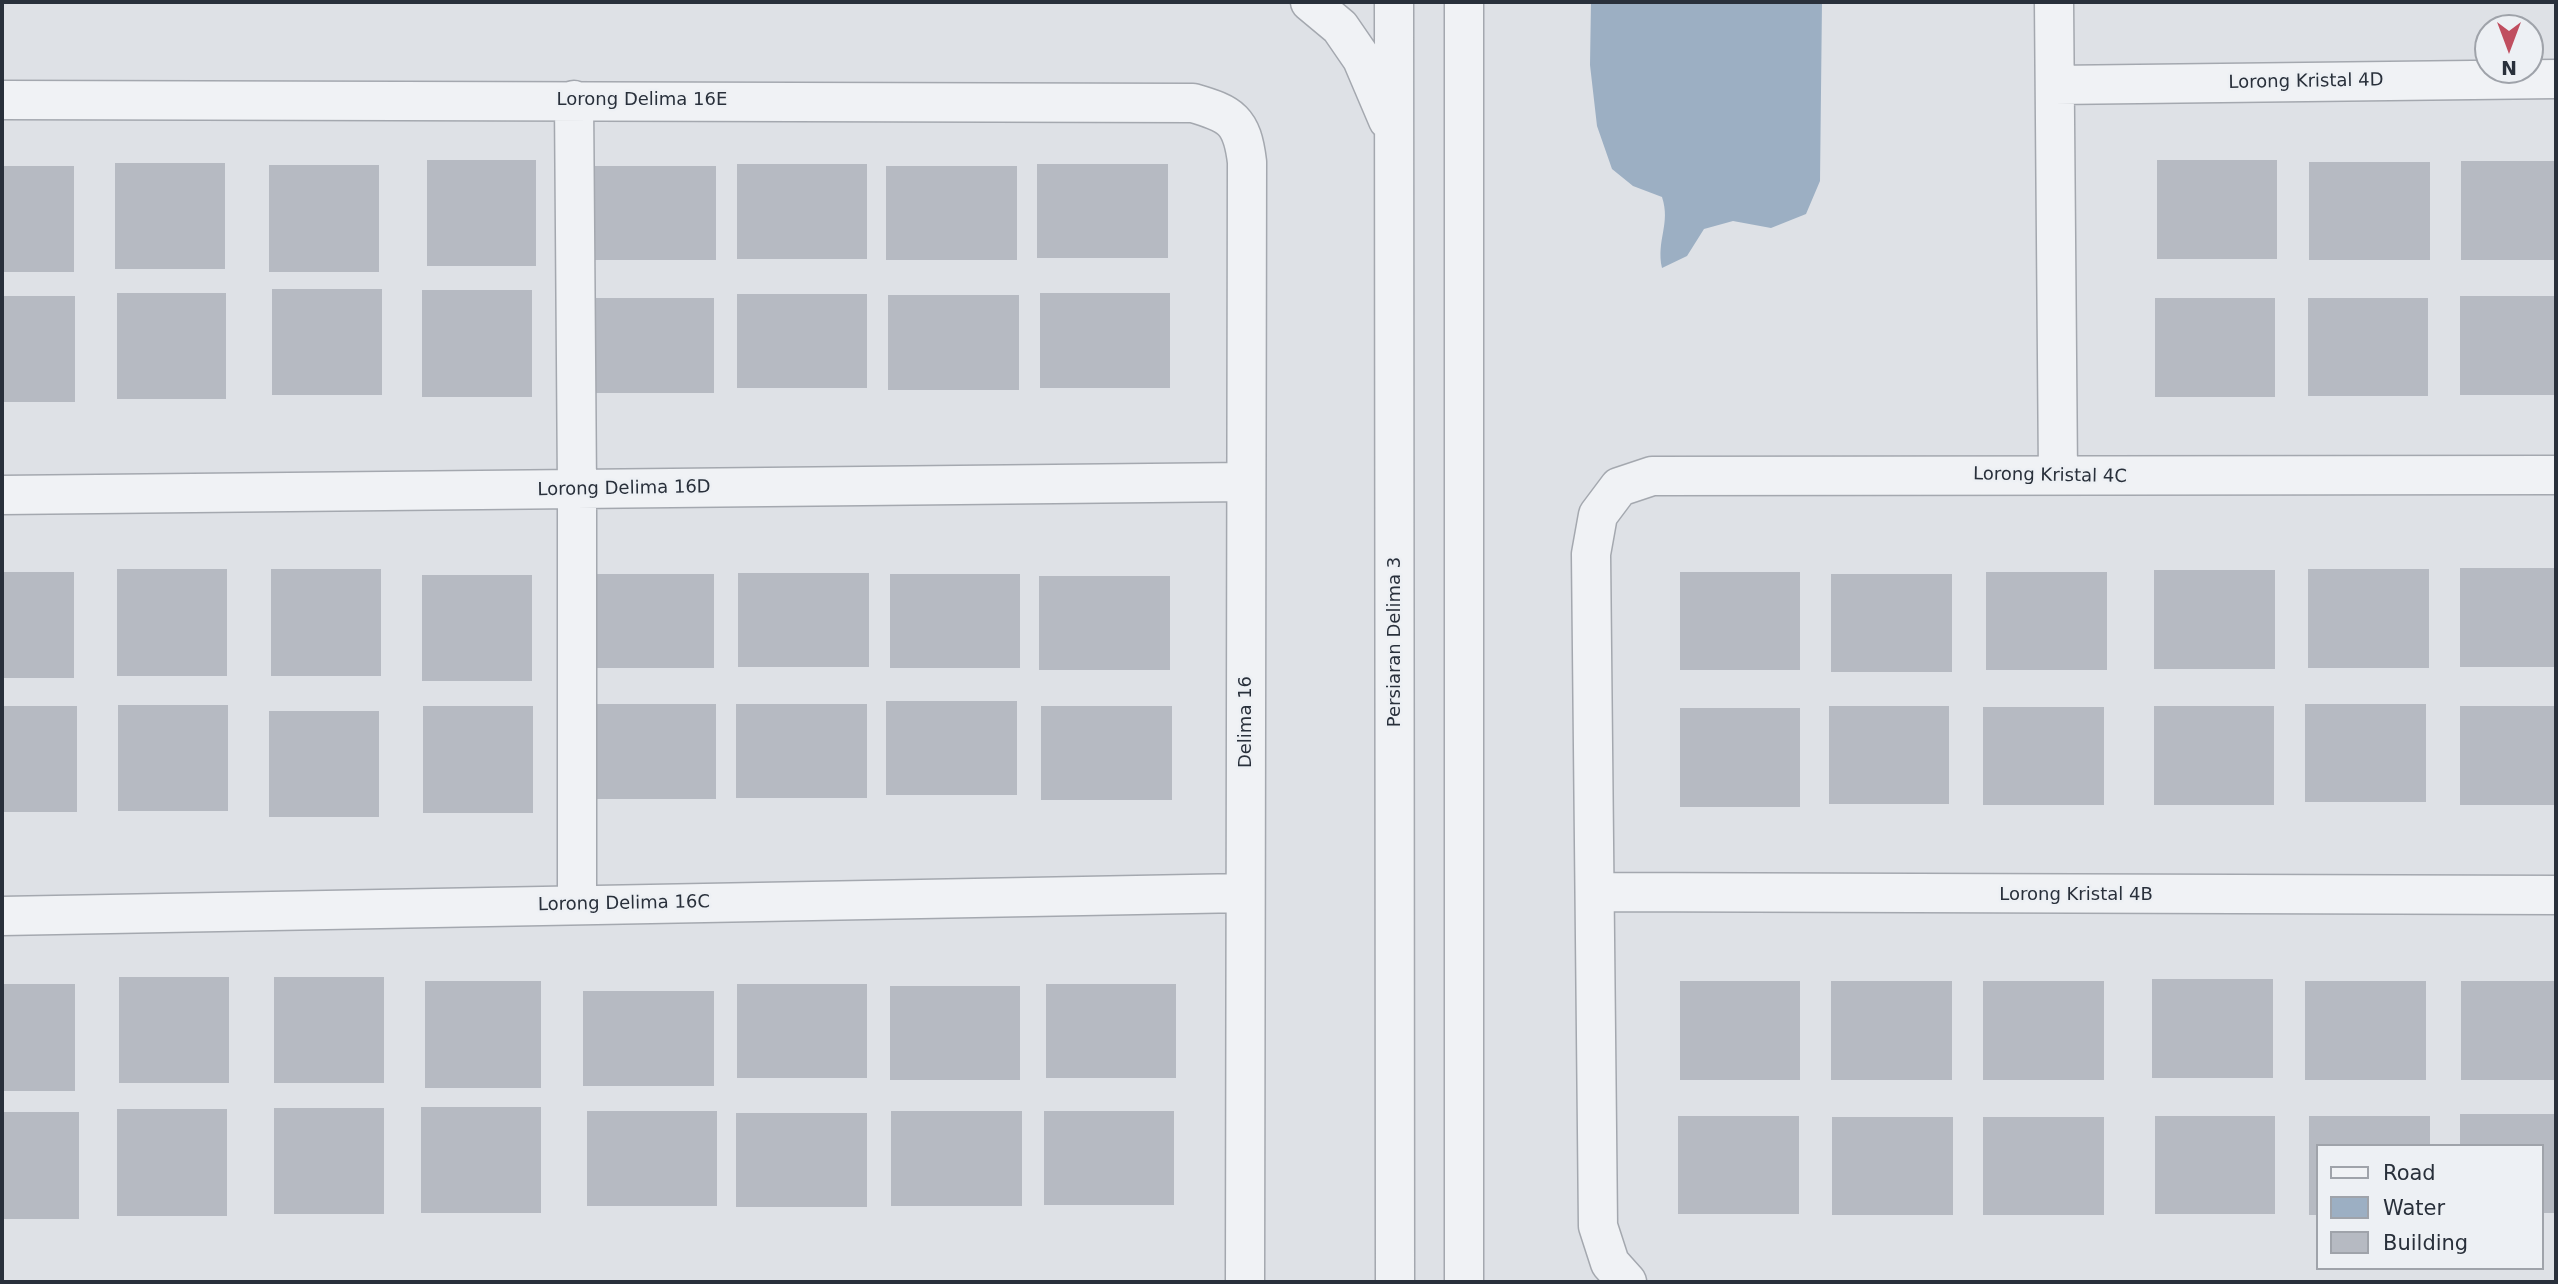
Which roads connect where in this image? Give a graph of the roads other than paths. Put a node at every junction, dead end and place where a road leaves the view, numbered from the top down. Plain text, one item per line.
1 (1310, 2) edge
2 (1394, 2) edge
3 (2054, 2) edge
4 (1461, 5) edge
5 (2556, 79) edge
6 (2055, 85) junction
7 (2, 100) edge
8 (574, 100) junction
9 (1394, 135) junction
10 (1247, 162) joint
11 (2058, 475) junction
12 (2556, 475) edge
13 (1246, 482) junction
14 (578, 489) junction
15 (2, 495) edge
16 (1595, 892) junction
17 (1245, 893) junction
18 (2556, 895) edge
19 (578, 905) junction
20 (2, 916) edge
21 (1467, 1278) edge
22 (1245, 1282) edge
23 (1395, 1282) edge
24 (1627, 1282) edge

1 - 9 street
2 - 9 street, Persiaran Delima 3
3 - 6 street
4 - 21 street
5 - 6 street, Lorong Kristal 4D
6 - 11 street
7 - 8 street, Lorong Delima 16E
8 - 10 street, Lorong Delima 16E
8 - 14 street
9 - 23 street, Persiaran Delima 3
10 - 13 street, Delima 16
11 - 12 street, Lorong Kristal 4C
11 - 16 street, Lorong Kristal 4C
13 - 14 street, Lorong Delima 16D
13 - 17 street, Delima 16
14 - 15 street, Lorong Delima 16D
14 - 19 street
16 - 18 street, Lorong Kristal 4B
16 - 24 street, Lorong Kristal 4C
17 - 19 street, Lorong Delima 16C
17 - 22 street, Delima 16
19 - 20 street, Lorong Delima 16C

